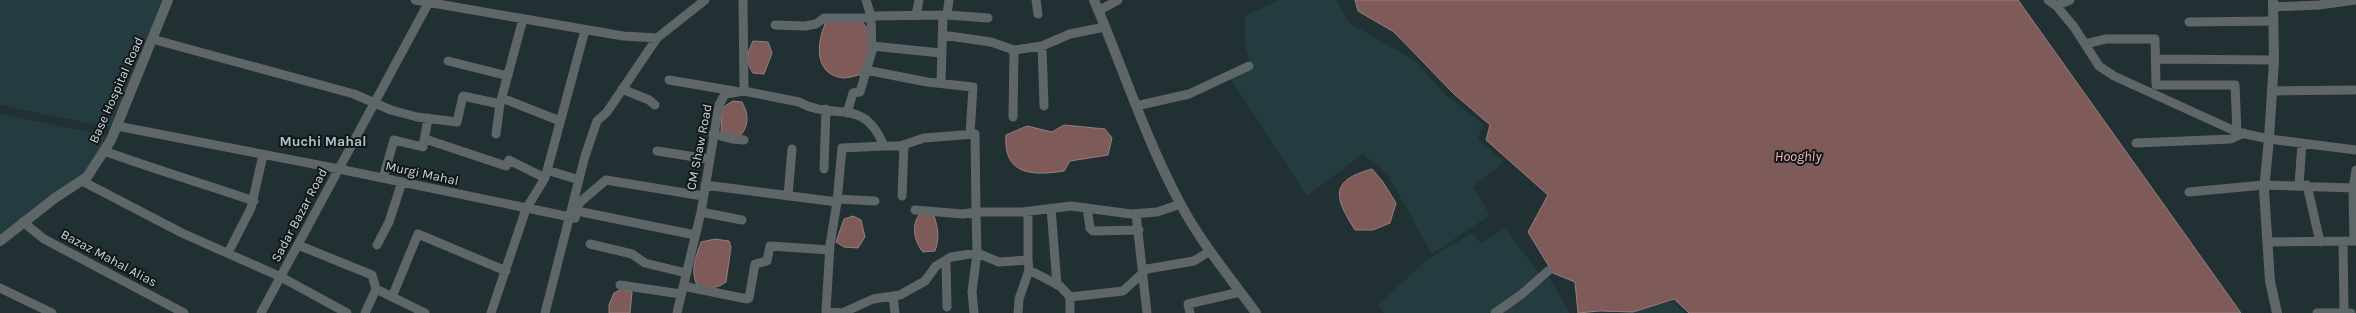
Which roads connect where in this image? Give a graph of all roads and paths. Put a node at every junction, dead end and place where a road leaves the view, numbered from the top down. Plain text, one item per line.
1 (168, 0) edge
2 (415, 0) edge
3 (705, 0) edge
4 (743, 0) edge
5 (866, 0) edge
6 (919, 0) edge
7 (949, 0) edge
8 (1036, 0) edge
9 (1094, 0) edge
10 (1118, 0) edge
11 (2048, 0) edge
12 (2070, 0) edge
13 (2356, 0) edge
14 (429, 1) edge
15 (2273, 3) edge
16 (2058, 7) junction
17 (1098, 11) junction
18 (1038, 14) dead end
19 (916, 15) junction
20 (945, 15) junction
21 (871, 17) junction
22 (988, 18) dead end
23 (523, 19) junction
24 (2273, 21) junction
25 (2189, 22) dead end
26 (775, 25) dead end
27 (1105, 27) junction
28 (585, 30) junction
29 (942, 35) junction
30 (657, 38) junction
31 (152, 39) junction
32 (2085, 44) junction
33 (872, 46) junction
34 (1042, 46) junction
35 (1014, 50) junction
36 (941, 53) junction
37 (2156, 58) junction
38 (2274, 60) junction
39 (448, 61) dead end
40 (1249, 66) dead end
41 (866, 70) junction
42 (508, 76) junction
43 (669, 80) dead end
44 (941, 83) junction
45 (622, 89) junction
46 (2356, 90) edge
47 (2272, 91) junction
48 (741, 92) junction
49 (501, 101) junction
50 (374, 102) junction
51 (655, 105) dead end
52 (1044, 106) dead end
53 (1136, 106) junction
54 (826, 109) junction
55 (847, 113) junction
56 (1013, 117) dead end
57 (428, 118) junction
58 (560, 121) junction
59 (117, 126) junction
60 (2240, 132) junction
61 (496, 134) dead end
62 (713, 134) junction
63 (970, 134) junction
64 (425, 139) junction
65 (2269, 139) junction
66 (744, 140) dead end
67 (2136, 143) dead end
68 (2302, 143) junction
69 (904, 145) junction
70 (884, 146) junction
71 (792, 149) dead end
72 (2356, 150) edge
73 (104, 151) junction
74 (657, 151) dead end
75 (263, 155) junction
76 (708, 159) junction
77 (339, 169) junction
78 (824, 169) dead end
79 (2356, 170) edge
80 (546, 174) junction
81 (383, 178) junction
82 (579, 180) junction
83 (82, 181) junction
84 (402, 182) junction
85 (705, 185) junction
86 (2264, 185) junction
87 (2303, 185) junction
88 (2353, 188) junction
89 (2189, 192) dead end
90 (703, 196) junction
91 (788, 196) junction
92 (902, 196) dead end
93 (837, 200) junction
94 (254, 201) junction
95 (875, 201) dead end
96 (1181, 204) junction
97 (1051, 208) junction
98 (1087, 208) junction
99 (526, 210) junction
100 (915, 210) dead end
101 (577, 211) junction
102 (1028, 211) junction
103 (701, 212) junction
104 (976, 212) junction
105 (1136, 214) junction
106 (570, 218) junction
107 (742, 220) dead end
108 (23, 222) junction
109 (1139, 230) junction
110 (695, 235) junction
111 (0, 240) edge
112 (2355, 241) edge
113 (2267, 242) junction
114 (2320, 242) junction
115 (2342, 242) junction
116 (590, 244) dead end
117 (298, 245) junction
118 (377, 246) dead end
119 (830, 250) junction
120 (1210, 251) junction
121 (977, 253) junction
122 (228, 254) junction
123 (946, 260) junction
124 (1029, 265) junction
125 (506, 271) junction
126 (1548, 271) dead end
127 (686, 273) junction
128 (1143, 273) junction
129 (281, 277) junction
130 (620, 285) dead end
131 (1057, 285) junction
132 (0, 288) edge
133 (376, 290) junction
134 (682, 290) junction
135 (1240, 292) junction
136 (893, 296) junction
137 (392, 297) junction
138 (1070, 297) junction
139 (947, 307) dead end
140 (52, 313) edge
141 (184, 313) edge
142 (261, 313) edge
143 (347, 313) edge
144 (365, 313) edge
145 (425, 313) edge
146 (490, 313) edge
147 (545, 313) edge
148 (678, 313) edge
149 (841, 313) edge
150 (895, 313) edge
151 (974, 313) edge
152 (1018, 313) edge
153 (1070, 313) edge
154 (1147, 313) edge
155 (1190, 313) edge
156 (1256, 313) edge
157 (1495, 313) edge
158 (2277, 313) edge
159 (2317, 313) edge
160 (2347, 313) edge

1 - 31 street, Base Hospital Road
2 - 14 street
3 - 30 street
4 - 48 street
5 - 21 street
6 - 19 street
7 - 20 street
8 - 18 street
9 - 17 street
10 - 17 street
11 - 16 street
12 - 16 street
13 - 15 street
14 - 23 street
14 - 50 street, Sadar Bazar Road
15 - 24 street
16 - 32 street
17 - 27 street
19 - 20 street
19 - 21 street
20 - 22 street
20 - 29 street
21 - 26 street
21 - 33 street
23 - 28 street
23 - 42 street
24 - 25 street
24 - 38 street
27 - 34 street
27 - 53 street
28 - 30 street
28 - 58 street
29 - 35 street
29 - 36 street
30 - 45 street
31 - 50 street
31 - 59 street, Base Hospital Road
32 - 37 street
32 - 60 street
33 - 36 street
33 - 41 street
34 - 35 street
34 - 52 street
35 - 56 street
36 - 44 street
37 - 38 street
37 - 60 street
38 - 47 street
39 - 42 street
40 - 53 street
41 - 44 street
41 - 55 street
42 - 49 street
43 - 48 street
44 - 63 street
45 - 51 street
45 - 82 street
46 - 47 street
47 - 65 street
48 - 54 street
48 - 62 street, CM Shaw Road
49 - 57 street
49 - 58 street
49 - 61 street
50 - 57 street
50 - 77 street, Sadar Bazar Road
53 - 96 street
54 - 55 street
54 - 78 street
55 - 70 street
57 - 64 street
58 - 80 street
59 - 73 street, Base Hospital Road
59 - 75 street, Murgi Mahal
60 - 65 street
60 - 67 street
62 - 66 street
62 - 76 street, CM Shaw Road
63 - 69 street
63 - 104 street
64 - 80 street
64 - 81 street
65 - 68 street
65 - 86 street
68 - 72 street
68 - 87 street
69 - 70 street
69 - 92 street
70 - 93 street
71 - 91 street
73 - 83 street, Base Hospital Road
73 - 94 street
74 - 76 street
75 - 77 street, Murgi Mahal
75 - 94 street
76 - 85 street, CM Shaw Road
77 - 81 street, Murgi Mahal
77 - 117 street, Sadar Bazar Road
79 - 88 street
80 - 82 street
80 - 99 street
81 - 84 street, Murgi Mahal
82 - 106 street
83 - 108 street, Base Hospital Road
83 - 122 street
84 - 99 street, Murgi Mahal
84 - 118 street
85 - 90 street, CM Shaw Road
85 - 91 street
86 - 87 street
86 - 89 street
86 - 113 street
87 - 88 street
87 - 114 street
88 - 112 street
90 - 101 street
90 - 103 street, CM Shaw Road
91 - 93 street
93 - 95 street
93 - 119 street
94 - 122 street
96 - 105 street
96 - 120 street
97 - 98 street
97 - 102 street
97 - 131 street
98 - 105 street
98 - 109 street
99 - 106 street, Murgi Mahal
99 - 125 street
100 - 104 street
101 - 106 street
101 - 110 street
102 - 104 street
102 - 124 street
103 - 107 street
103 - 110 street, CM Shaw Road
104 - 121 street
105 - 109 street
106 - 147 street
108 - 111 street, Base Hospital Road
108 - 141 street, Bazaz Mahal Alias
109 - 128 street
110 - 127 street, CM Shaw Road
112 - 115 street
113 - 114 street
113 - 158 street
114 - 115 street
115 - 160 street
116 - 127 street
117 - 129 street, Sadar Bazar Road
117 - 133 street
119 - 134 street
119 - 149 street
120 - 128 street
120 - 135 street
121 - 123 street
121 - 124 street
121 - 151 street
122 - 129 street
123 - 136 street
123 - 139 street
124 - 131 street
124 - 152 street
125 - 137 street
125 - 146 street
126 - 157 street
127 - 134 street, CM Shaw Road
128 - 138 street
128 - 154 street
129 - 142 street, Sadar Bazar Road
129 - 143 street
130 - 134 street
131 - 138 street
132 - 140 street
133 - 137 street
133 - 144 street
134 - 148 street, CM Shaw Road
135 - 155 street
135 - 156 street
136 - 149 street
136 - 150 street
137 - 145 street
138 - 153 street
159 - 160 street

